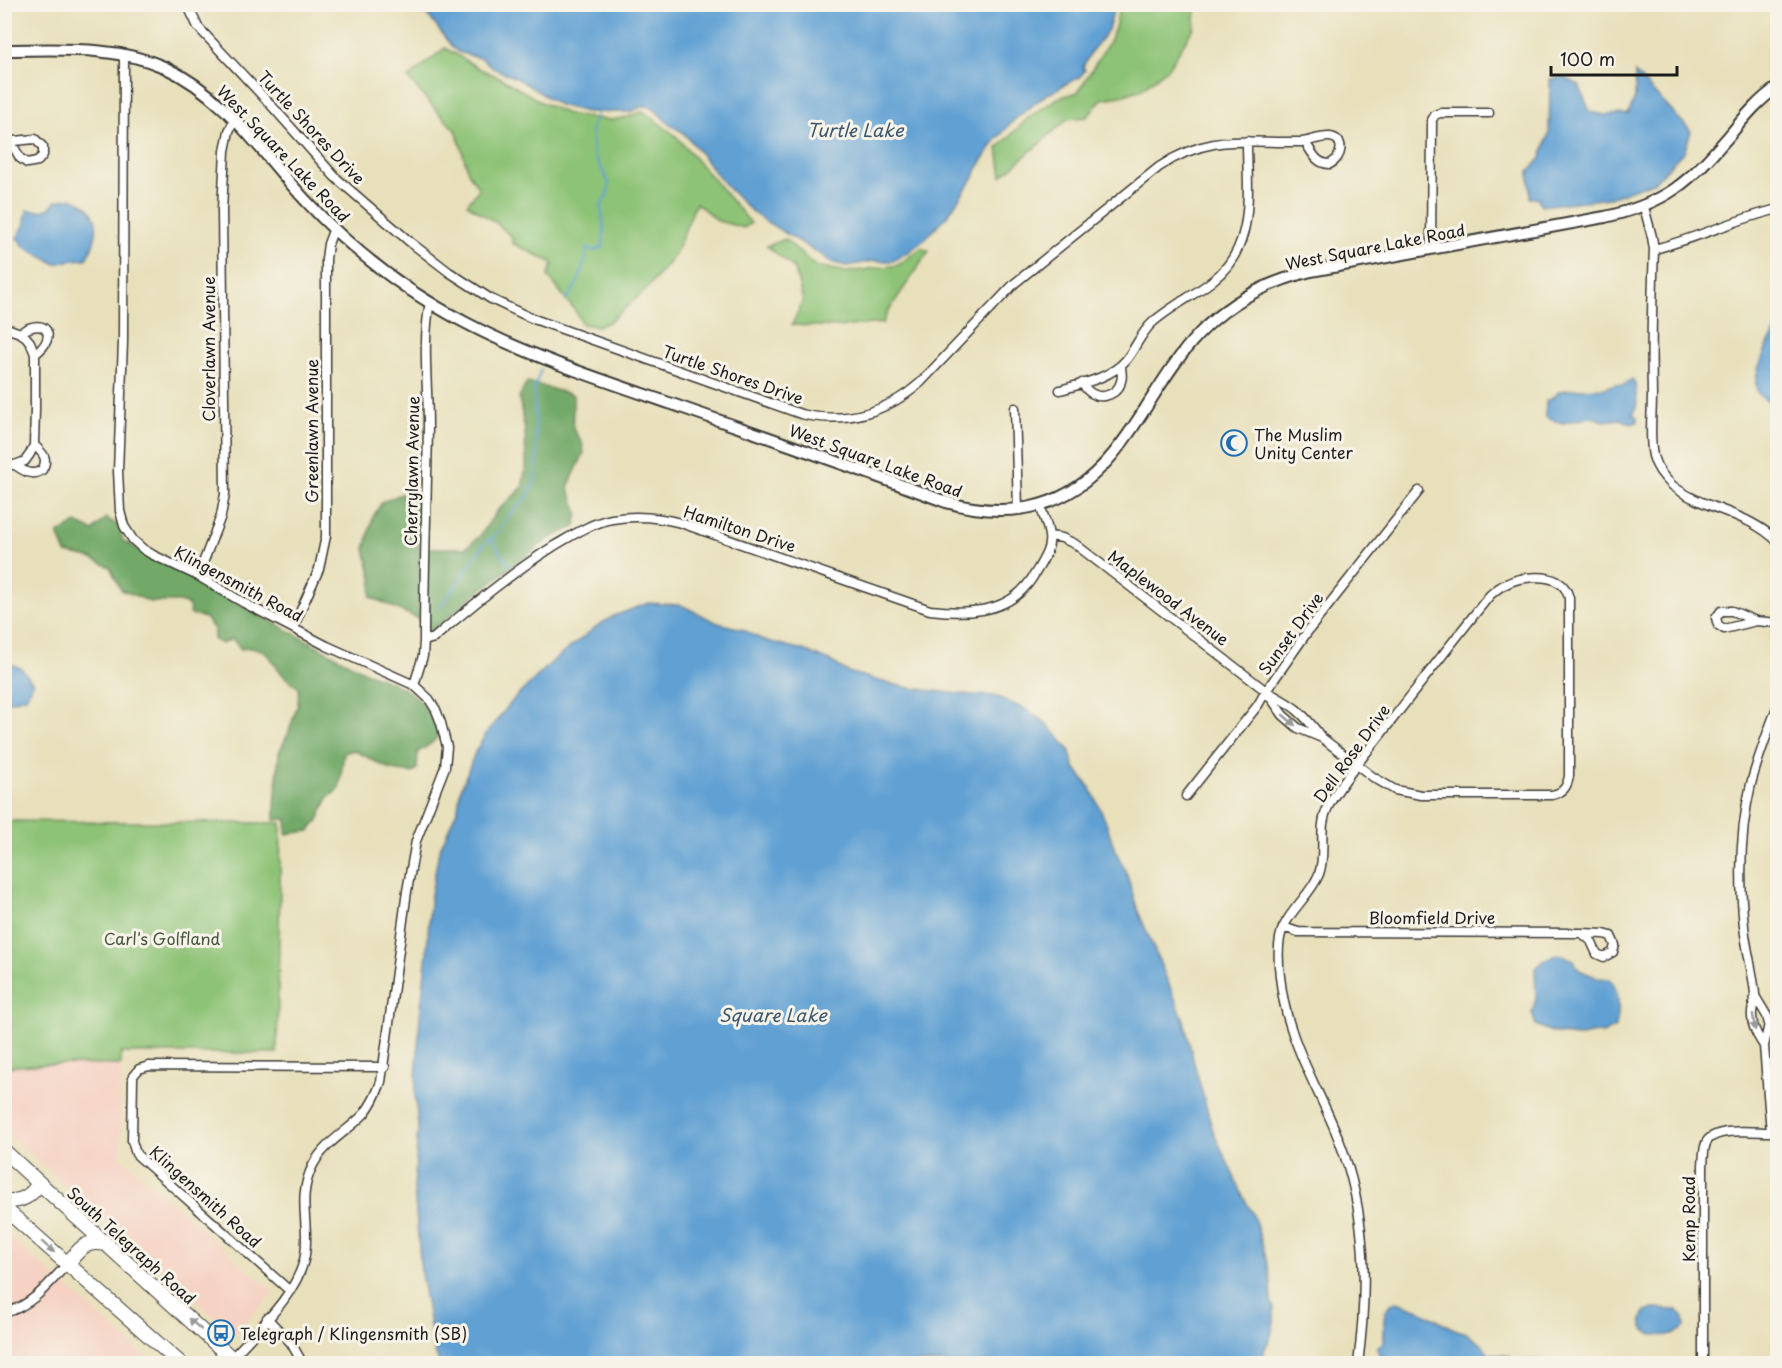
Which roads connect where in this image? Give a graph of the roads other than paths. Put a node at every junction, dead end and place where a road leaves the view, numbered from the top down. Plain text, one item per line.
1 (187, 4) edge
2 (4, 50) edge
3 (124, 55) junction
4 (1778, 87) edge
5 (1489, 113) dead end
6 (235, 119) junction
7 (1247, 141) junction
8 (1305, 142) dead end
9 (1644, 207) junction
10 (1778, 209) edge
11 (334, 228) junction
12 (1431, 249) junction
13 (1654, 249) junction
14 (430, 302) junction
15 (4, 327) edge
16 (20, 333) junction
17 (35, 354) junction
18 (1121, 366) junction
19 (1082, 383) junction
20 (1060, 390) dead end
21 (1015, 408) dead end
22 (34, 446) junction
23 (4, 465) edge
24 (15, 465) junction
25 (1419, 491) dead end
26 (1040, 505) junction
27 (1018, 509) junction
28 (1050, 536) junction
29 (1778, 542) edge
30 (198, 576) junction
31 (1756, 621) dead end
32 (1778, 623) edge
33 (293, 628) junction
34 (424, 641) junction
35 (414, 686) junction
36 (1266, 691) junction
37 (1778, 705) edge
38 (1322, 738) junction
39 (1358, 765) junction
40 (1563, 791) joint
41 (1186, 796) dead end
42 (1283, 927) junction
43 (1582, 933) dead end
44 (1755, 996) junction
45 (1764, 1046) junction
46 (384, 1067) junction
47 (1774, 1132) edge
48 (4, 1151) edge
49 (39, 1183) junction
50 (4, 1201) edge
51 (4, 1208) edge
52 (106, 1244) junction
53 (68, 1263) junction
54 (290, 1291) junction
55 (4, 1313) edge
56 (267, 1318) junction
57 (235, 1361) edge
58 (182, 1364) edge
59 (303, 1364) edge
60 (1358, 1364) edge
61 (1703, 1364) edge

1 - 7 street, Turtle Shores Drive
2 - 3 street, West Square Lake Road
3 - 6 street, West Square Lake Road
3 - 30 street, Klingensmith Road
4 - 9 street, West Square Lake Road
5 - 12 street
6 - 11 street, West Square Lake Road
6 - 30 street, Cloverlawn Avenue
7 - 8 street, Turtle Shores Drive
7 - 18 street
9 - 12 street, West Square Lake Road
9 - 13 street
10 - 13 street
11 - 14 street, West Square Lake Road
11 - 33 street, Greenlawn Avenue
12 - 26 street, West Square Lake Road
13 - 29 street
14 - 27 street, West Square Lake Road
14 - 34 street, Cherrylawn Avenue
15 - 16 street
16 - 17 street
16 - 17 street
17 - 22 street
18 - 19 street
18 - 19 street
19 - 20 street
21 - 27 street
22 - 24 street
22 - 24 street
23 - 24 street
25 - 36 street, Sunset Drive
26 - 27 street, West Square Lake Road
26 - 28 street
28 - 34 street, Hamilton Drive
28 - 36 street, Maplewood Avenue
30 - 33 street, Klingensmith Road
31 - 32 street
33 - 35 street, Klingensmith Road
34 - 35 street
35 - 46 street, Klingensmith Road
36 - 38 street, Maplewood Avenue
36 -> 38 street, Maplewood Avenue
36 - 41 street, Sunset Drive
37 - 44 street
38 - 39 street, Maplewood Avenue
39 - 40 street, Maplewood Avenue
39 - 40 street, Dell Rose Drive
39 - 42 street, Dell Rose Drive
42 - 43 street, Bloomfield Drive
42 - 60 street, Dell Rose Drive
44 -> 45 street
44 - 45 street
45 - 47 street
46 - 54 street, Klingensmith Road
46 - 54 street, Klingensmith Road
47 - 61 street, Kemp Road
48 - 49 highway, South Telegraph Road
49 - 50 highway
49 - 52 highway, South Telegraph Road
51 -> 53 highway
52 - 53 highway
57 -> 52 highway, South Telegraph Road
53 - 55 street
53 - 58 highway
54 - 56 street, Klingensmith Road
56 - 57 street, Klingensmith Road
56 - 59 street

